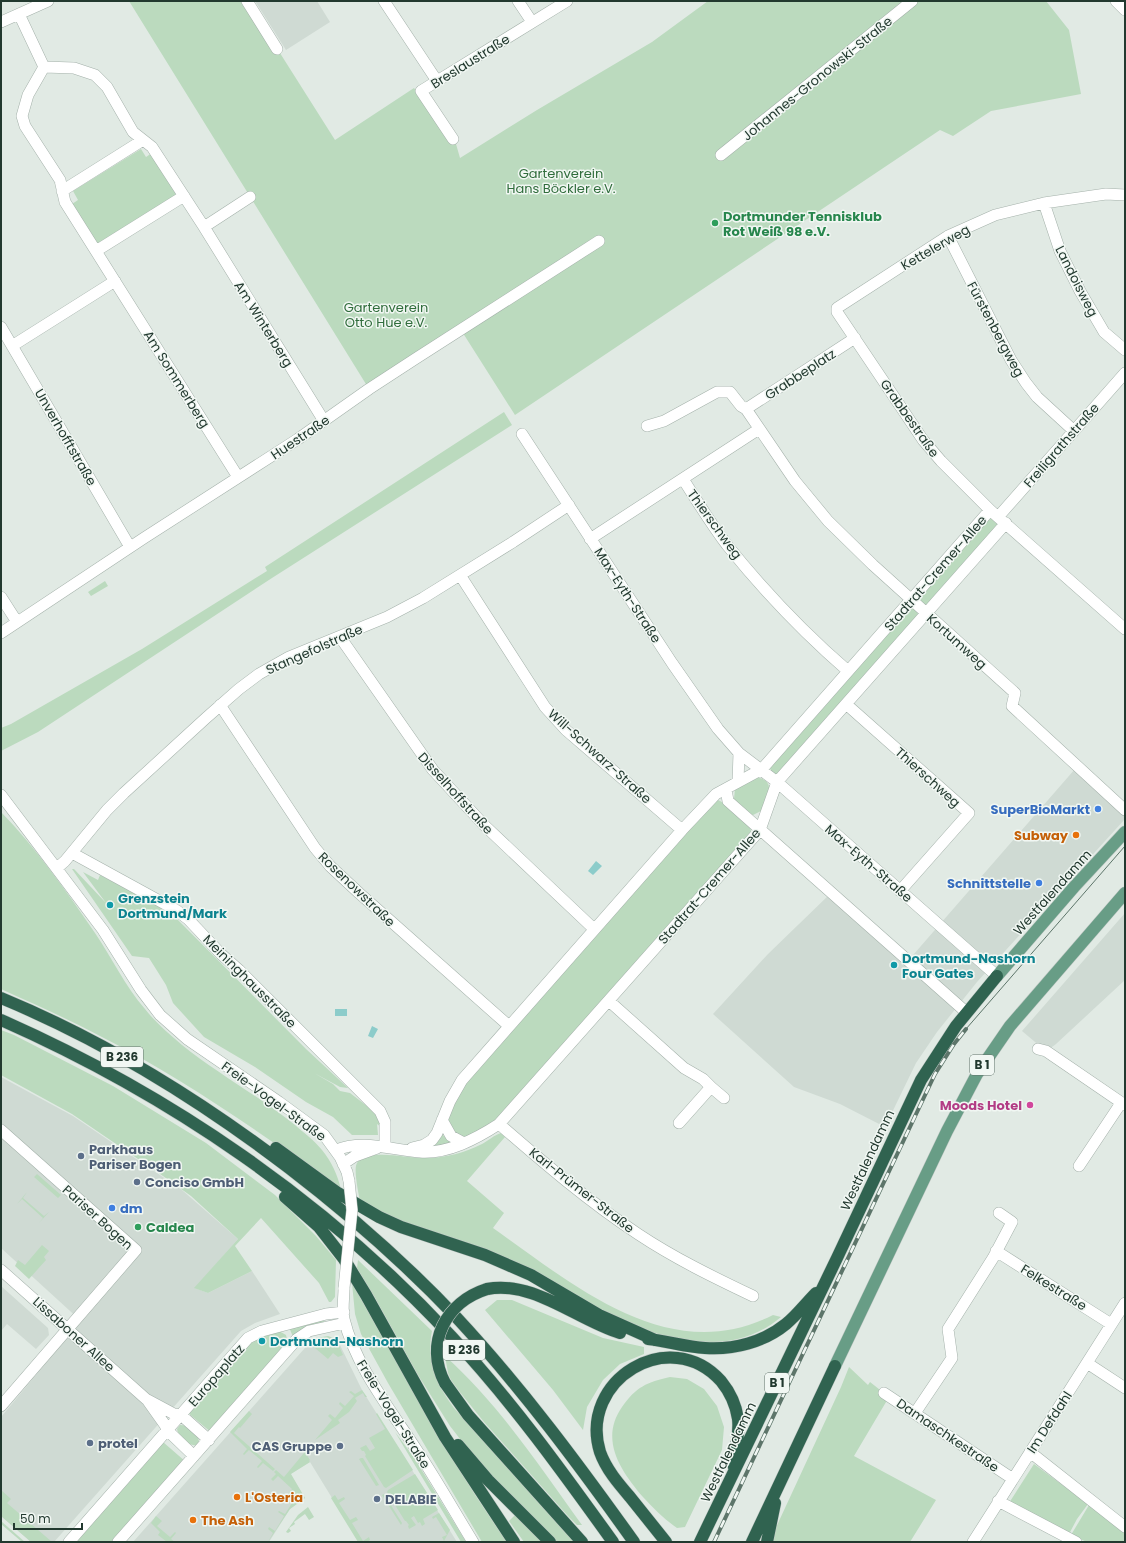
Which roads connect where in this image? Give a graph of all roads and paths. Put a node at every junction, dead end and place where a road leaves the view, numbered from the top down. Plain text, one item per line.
1 (48, 1) edge
2 (247, 1) edge
3 (384, 1) edge
4 (518, 1) edge
5 (567, 1) edge
6 (912, 1) edge
7 (1116, 1) edge
8 (1125, 10) edge
9 (19, 14) junction
10 (1, 22) edge
11 (532, 22) junction
12 (277, 49) dead end
13 (44, 67) junction
14 (437, 81) junction
15 (453, 139) dead end
16 (143, 140) junction
17 (721, 155) dead end
18 (62, 191) junction
19 (1125, 194) edge
20 (184, 196) junction
21 (250, 197) dead end
22 (1044, 203) junction
23 (204, 227) junction
24 (948, 236) junction
25 (599, 241) dead end
26 (96, 251) junction
27 (115, 281) junction
28 (1, 327) edge
29 (855, 338) junction
30 (12, 346) junction
31 (1125, 350) edge
32 (1125, 373) edge
33 (746, 409) junction
34 (324, 421) junction
35 (647, 426) dead end
36 (759, 429) junction
37 (1074, 430) junction
38 (522, 434) dead end
39 (238, 477) junction
40 (683, 479) junction
41 (569, 506) junction
42 (998, 517) junction
43 (590, 539) junction
44 (130, 547) junction
45 (460, 575) junction
46 (1, 597) edge
47 (912, 600) junction
48 (926, 613) junction
49 (17, 622) junction
50 (1125, 629) edge
51 (1, 633) edge
52 (340, 637) junction
53 (848, 671) junction
54 (846, 704) junction
55 (220, 705) junction
56 (739, 753) junction
57 (762, 769) junction
58 (738, 782) junction
59 (777, 782) junction
60 (726, 789) junction
61 (1, 795) edge
62 (1125, 810) edge
63 (682, 830) junction
64 (760, 830) junction
65 (1125, 832) edge
66 (72, 853) junction
67 (57, 868) junction
68 (900, 891) junction
69 (1122, 901) edge
70 (594, 929) junction
71 (997, 976) junction
72 (1, 998) edge
73 (609, 1001) junction
74 (966, 1012) junction
75 (1, 1020) edge
76 (509, 1026) junction
77 (1038, 1049) dead end
78 (711, 1087) junction
79 (724, 1098) dead end
80 (1123, 1104) edge
81 (442, 1120) junction
82 (679, 1123) dead end
83 (499, 1124) junction
84 (237, 1128) junction
85 (1, 1130) edge
86 (464, 1143) junction
87 (382, 1147) junction
88 (234, 1150) junction
89 (336, 1150) junction
90 (407, 1150) junction
91 (343, 1164) junction
92 (1079, 1166) dead end
93 (999, 1213) dead end
94 (996, 1251) junction
95 (1, 1270) edge
96 (825, 1283) junction
97 (753, 1296) dead end
98 (1125, 1303) edge
99 (345, 1317) junction
100 (1111, 1324) junction
101 (68, 1330) junction
102 (655, 1340) junction
103 (1087, 1363) junction
104 (835, 1366) joint
105 (1125, 1388) edge
106 (884, 1393) dead end
107 (146, 1399) junction
108 (1, 1406) edge
109 (430, 1408) junction
110 (915, 1413) junction
111 (181, 1415) junction
112 (167, 1430) junction
113 (209, 1440) junction
114 (1030, 1452) junction
115 (194, 1456) junction
116 (1013, 1478) junction
117 (728, 1483) junction
118 (776, 1492) junction
119 (998, 1501) junction
120 (1125, 1527) edge
121 (634, 1541) edge
122 (69, 1542) edge
123 (118, 1542) edge
124 (473, 1542) edge
125 (514, 1542) edge
126 (550, 1542) edge
127 (582, 1542) edge
128 (613, 1542) edge
129 (666, 1542) edge
130 (700, 1542) edge
131 (752, 1542) edge
132 (767, 1542) edge
133 (973, 1542) edge
134 (1076, 1542) edge

1 - 9 street
2 - 12 street
3 - 14 street
4 - 11 street
5 - 11 street, Breslaustraße
6 - 17 street, Johannes-Gronowski-Straße
7 - 8 street
9 - 10 street
9 - 13 street
11 - 14 street, Breslaustraße
13 - 16 street, Am Winterberg
13 - 18 street, Am Sommerberg
14 - 15 street, Breslaustraße
16 - 18 street
16 - 20 street, Am Winterberg
18 - 26 street, Am Sommerberg
19 - 22 street, Kettelerweg
20 - 23 street, Am Winterberg
20 - 26 street
21 - 23 street
22 - 24 street, Kettelerweg
22 - 31 street, Landoisweg
23 - 34 street, Am Winterberg
24 - 29 street, Kettelerweg
24 - 37 street, Fürstenbergweg
25 - 34 street, Huestraße
26 - 27 street, Am Sommerberg
27 - 30 street
27 - 39 street, Am Sommerberg
28 - 30 street, Unverhofftstraße
29 - 33 street, Grabbeplatz
29 - 42 street, Grabbestraße
30 - 44 street, Unverhofftstraße
32 - 37 street, Freiligrathstraße
33 - 35 street
33 - 36 street
34 - 39 street, Huestraße
36 - 40 street
36 - 47 street, Kortumweg
37 - 42 street, Freiligrathstraße
38 - 41 street, Max-Eyth-Straße
39 - 44 street, Huestraße
40 - 43 street
40 - 53 street, Thierschweg
41 - 43 street, Max-Eyth-Straße
41 - 45 street, Stangefolstraße
42 - 47 street, Stadtrat-Cremer-Allee
42 - 48 street, Stadtrat-Cremer-Allee
42 - 50 street, Grabbestraße
43 - 56 street, Max-Eyth-Straße
44 - 49 street, Huestraße
45 - 52 street, Stangefolstraße
45 - 63 street, Will-Schwarz-Straße
46 - 49 street
47 - 48 street, Kortumweg
47 - 53 street, Stadtrat-Cremer-Allee
48 - 54 street, Stadtrat-Cremer-Allee
48 - 62 street, Kortumweg
49 - 51 street, Huestraße
52 - 55 street, Stangefolstraße
52 - 70 street, Disselhoffstraße
53 - 57 street, Stadtrat-Cremer-Allee
54 - 59 street, Stadtrat-Cremer-Allee
54 - 68 street, Thierschweg
55 - 66 street, Stangefolstraße
55 - 76 street, Rosenowstraße
56 - 57 street, Max-Eyth-Straße
56 - 58 street
57 - 58 street, Stadtrat-Cremer-Allee
57 - 59 street, Max-Eyth-Straße
58 - 60 street, Stadtrat-Cremer-Allee
59 - 64 street, Stadtrat-Cremer-Allee
59 - 68 street, Max-Eyth-Straße
60 - 63 street, Stadtrat-Cremer-Allee
60 - 64 street
61 - 67 street, Freie-Vogel-Straße
63 - 70 street, Stadtrat-Cremer-Allee
64 - 73 street, Stadtrat-Cremer-Allee
64 - 74 street
65 - 71 main road, Westfalendamm / B 1
66 - 67 street, Stangefolstraße
66 - 87 street, Meininghausstraße
67 - 89 street, Freie-Vogel-Straße
68 - 71 street, Max-Eyth-Straße
69 - 104 main road, B 1
70 - 76 street, Stadtrat-Cremer-Allee
71 - 74 highway, Westfalendamm / B 1
72 - 84 highway, B 236
73 - 78 street
73 - 83 street, Stadtrat-Cremer-Allee
74 - 96 highway, Westfalendamm / B 1
75 - 88 highway, B 236
76 - 81 street, Stadtrat-Cremer-Allee
77 - 80 street
78 - 79 street
78 - 82 street
80 - 92 street
81 - 86 street
81 - 90 street, Stadtrat-Cremer-Allee
83 - 86 street, Stadtrat-Cremer-Allee
83 - 97 street, Karl-Prümer-Straße
84 - 102 highway
84 - 121 highway, B 236
85 - 101 street, Pariser Bogen
86 - 90 street, Stadtrat-Cremer-Allee
87 - 89 street, Stadtrat-Cremer-Allee
87 - 90 street, Stadtrat-Cremer-Allee
87 - 91 street, Stadtrat-Cremer-Allee
88 - 109 highway
88 - 128 highway, B 236
89 - 91 street, Freie-Vogel-Straße
91 - 99 street, Freie-Vogel-Straße, bridge
93 - 94 street
94 - 100 street, Felkestraße
94 - 110 street
95 - 101 street, Lissaboner Allee
96 - 102 highway
96 - 117 highway, Westfalendamm / B 1
98 - 100 street, Im Defdahl
99 - 111 street, Europaplatz
99 - 113 street
99 - 124 street, Freie-Vogel-Straße
100 - 103 street, Im Defdahl
101 - 107 street, Lissaboner Allee
101 - 108 street
102 - 127 highway, bridge
103 - 105 street
103 - 114 street, Im Defdahl
104 - 118 highway, B 1
106 - 110 street, Damaschkestraße
107 - 111 street, Lissaboner Allee
107 - 112 street, Lissaboner Allee
109 - 125 highway
109 - 126 highway
110 - 116 street, Damaschkestraße
111 - 112 street, Europaplatz
111 - 113 street, Europaplatz
112 - 115 street
112 - 122 street, Europaplatz
113 - 115 street
114 - 116 street, Im Defdahl
114 - 120 street
115 - 123 street
116 - 119 street, Im Defdahl
117 - 129 highway
117 - 130 highway, Westfalendamm / B 1
118 - 131 highway, B 1
118 - 132 highway
119 - 133 street, Im Defdahl
119 - 134 street

